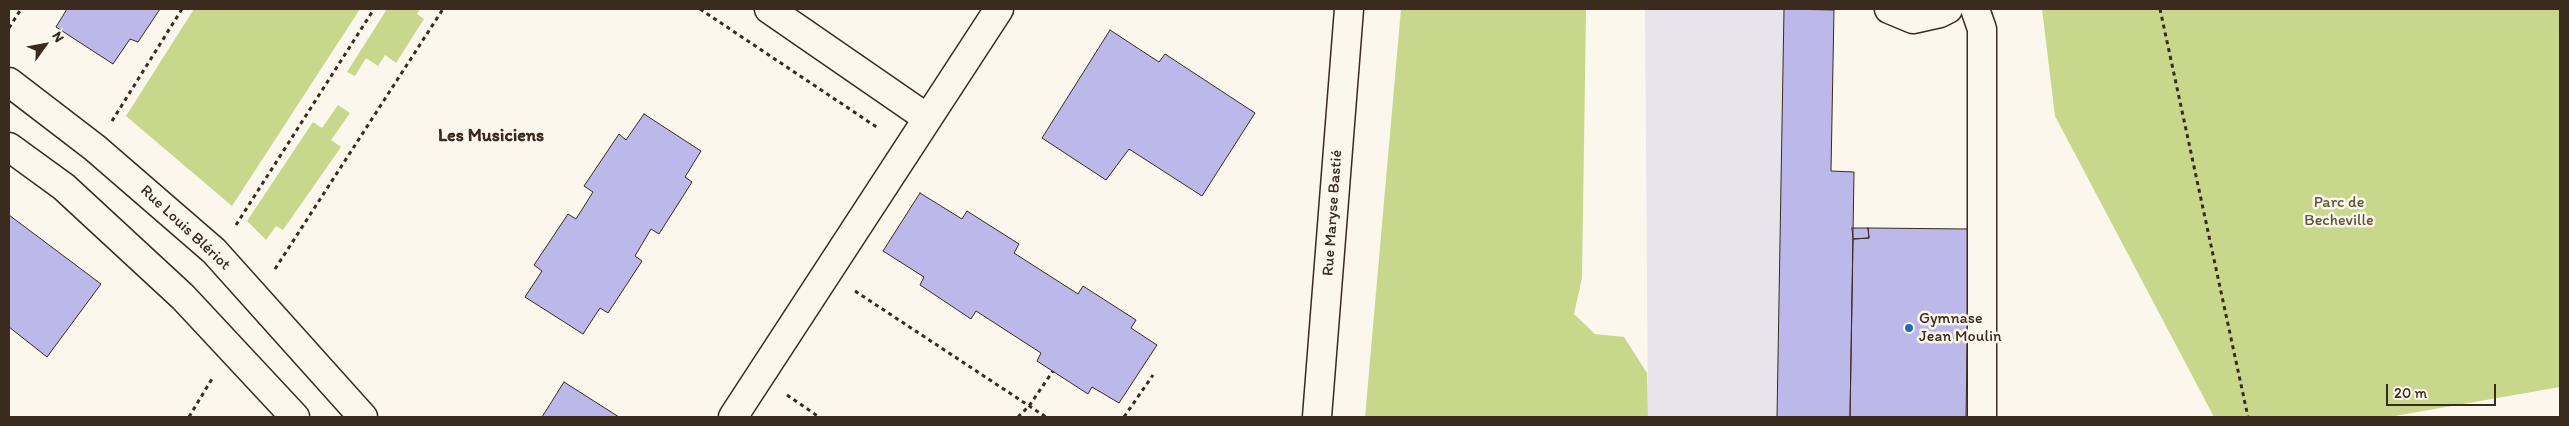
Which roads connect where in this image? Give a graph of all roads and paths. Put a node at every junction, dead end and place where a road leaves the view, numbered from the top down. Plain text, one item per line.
1 (21, 9) edge
2 (182, 9) edge
3 (374, 9) edge
4 (443, 9) edge
5 (700, 9) edge
6 (768, 9) edge
7 (999, 9) edge
8 (1349, 9) edge
9 (1889, 9) edge
10 (1948, 9) edge
11 (1975, 9) edge
12 (2160, 9) edge
13 (9, 28) edge
14 (9, 82) edge
15 (927, 118) junction
16 (9, 146) edge
17 (95, 148) junction
18 (908, 148) junction
19 (230, 230) dead end
20 (273, 272) dead end
21 (827, 273) junction
22 (1053, 371) dead end
23 (1153, 375) dead end
24 (213, 378) dead end
25 (1029, 406) junction
26 (189, 417) edge
27 (295, 417) edge
28 (363, 417) edge
29 (733, 417) edge
30 (1018, 417) edge
31 (1046, 417) edge
32 (1124, 417) edge
33 (1317, 417) edge
34 (1982, 417) edge
35 (2248, 417) edge

1 - 13 path
2 - 17 path
3 - 19 path
4 - 20 path
5 - 18 path
6 - 15 street
7 - 15 street
8 - 33 street, Rue Maryse Bastié
9 - 10 street
11 - 34 street
12 - 35 path
14 - 17 street, Rue Louis Blériot
15 - 18 street
16 - 27 street
17 - 28 street, Rue Louis Blériot
18 - 21 street
21 - 25 path
21 - 29 street
22 - 25 path
23 - 32 path
24 - 26 path
25 - 30 path
25 - 31 path

